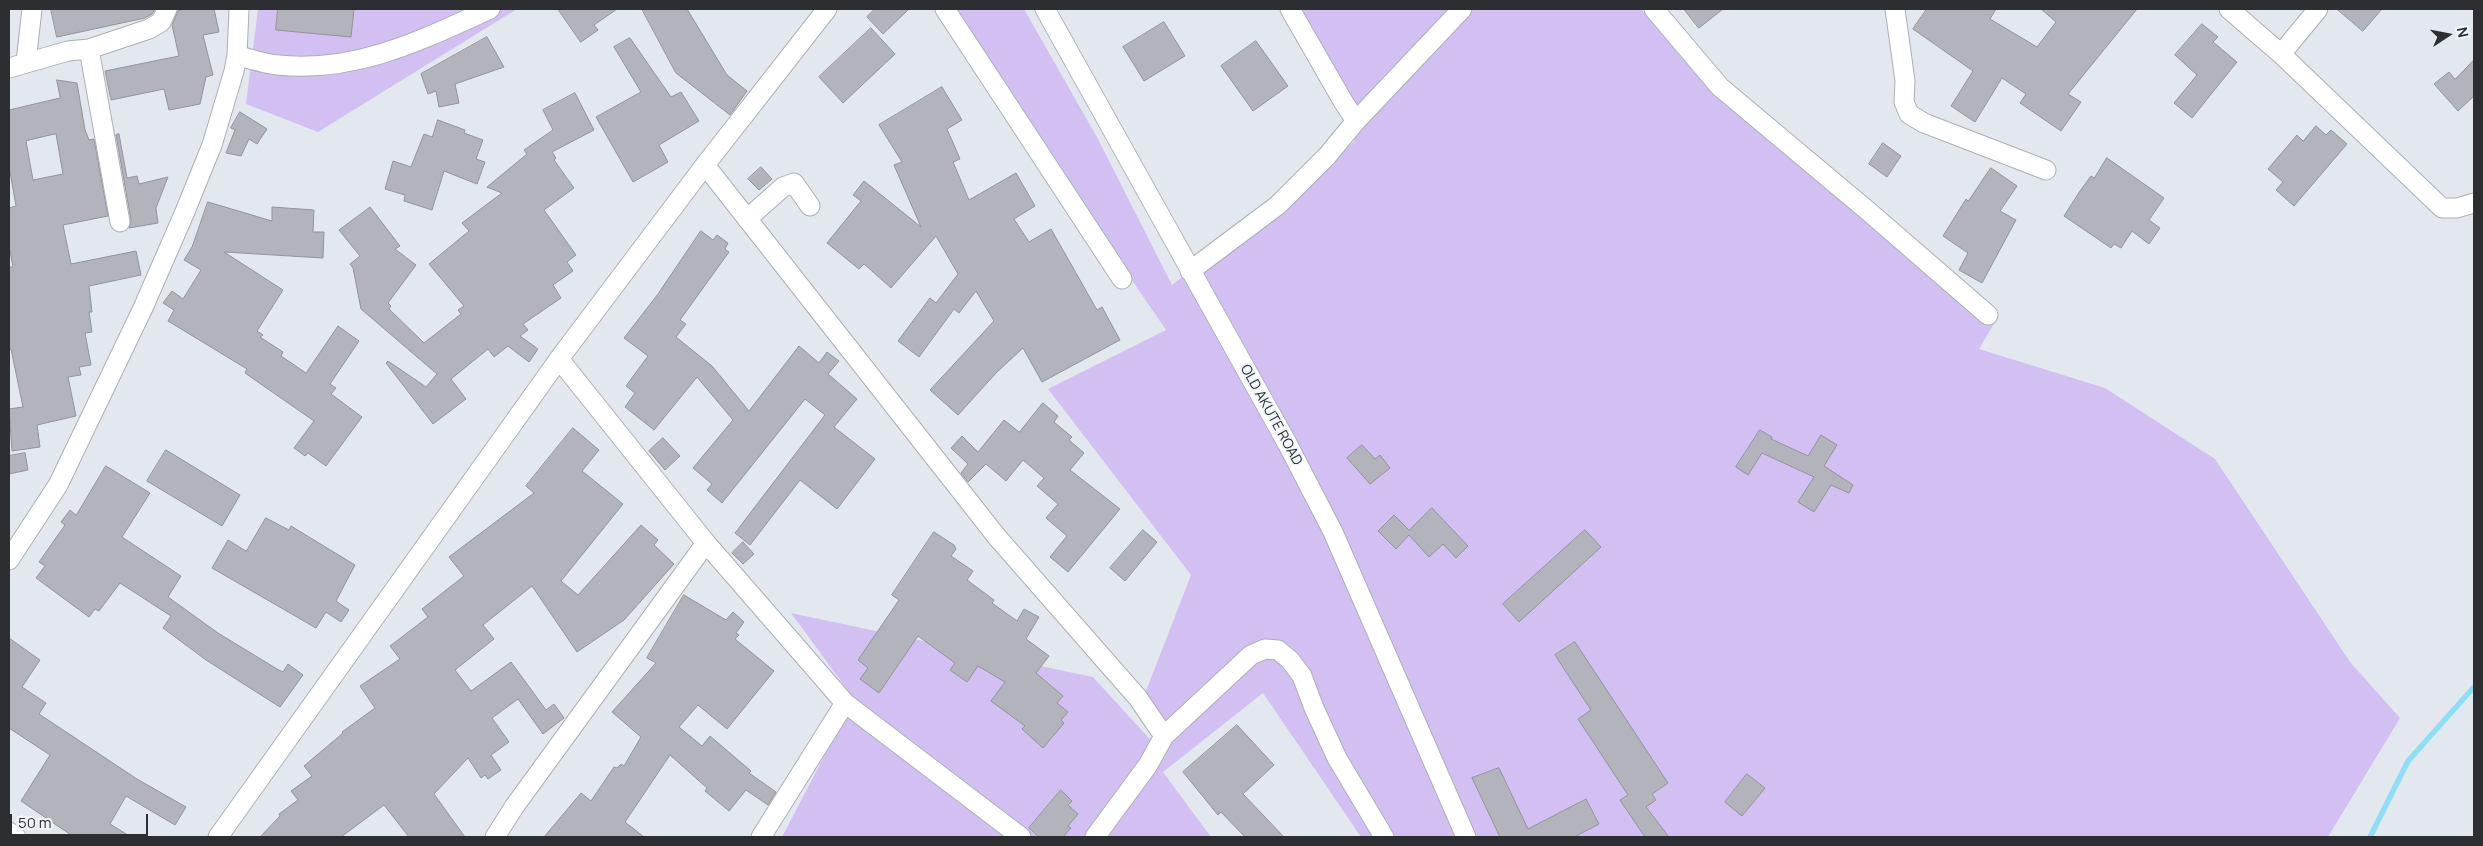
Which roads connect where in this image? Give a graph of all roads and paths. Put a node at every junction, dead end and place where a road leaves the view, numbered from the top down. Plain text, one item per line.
1 (32, 9) edge
2 (168, 9) edge
3 (239, 9) edge
4 (490, 9) edge
5 (827, 9) edge
6 (946, 9) edge
7 (1045, 9) edge
8 (1290, 9) edge
9 (1462, 9) edge
10 (1654, 9) edge
11 (1895, 9) edge
12 (2229, 9) edge
13 (2318, 9) edge
14 (89, 49) junction
15 (2281, 54) junction
16 (237, 55) junction
17 (18, 65) edge
18 (1356, 121) junction
19 (705, 165) junction
20 (2046, 170) dead end
21 (2474, 203) edge
22 (810, 206) dead end
23 (747, 219) junction
24 (120, 222) dead end
25 (1190, 271) junction
26 (1122, 279) dead end
27 (1988, 315) dead end
28 (559, 359) junction
29 (706, 543) junction
30 (9, 560) edge
31 (846, 703) junction
32 (1164, 736) junction
33 (9, 832) edge
34 (16, 837) edge
35 (218, 837) edge
36 (495, 837) edge
37 (761, 837) edge
38 (1022, 837) edge
39 (1095, 837) edge
40 (1384, 837) edge
41 (1466, 837) edge

1 - 17 street
2 - 14 street
3 - 16 street
4 - 16 street
5 - 19 street
6 - 26 street
7 - 25 street, OLD AKUTE ROAD
8 - 18 street
9 - 18 street
10 - 27 street
11 - 20 street
12 - 15 street
13 - 15 street
14 - 17 street
14 - 24 street
15 - 21 street
16 - 30 street
18 - 25 street
19 - 23 street
19 - 28 street
22 - 23 street
23 - 32 street
25 - 41 street, OLD AKUTE ROAD
28 - 29 street
28 - 35 street
29 - 31 street
29 - 36 street
31 - 37 street
31 - 38 street
32 - 39 street
32 - 40 street
33 - 34 street

